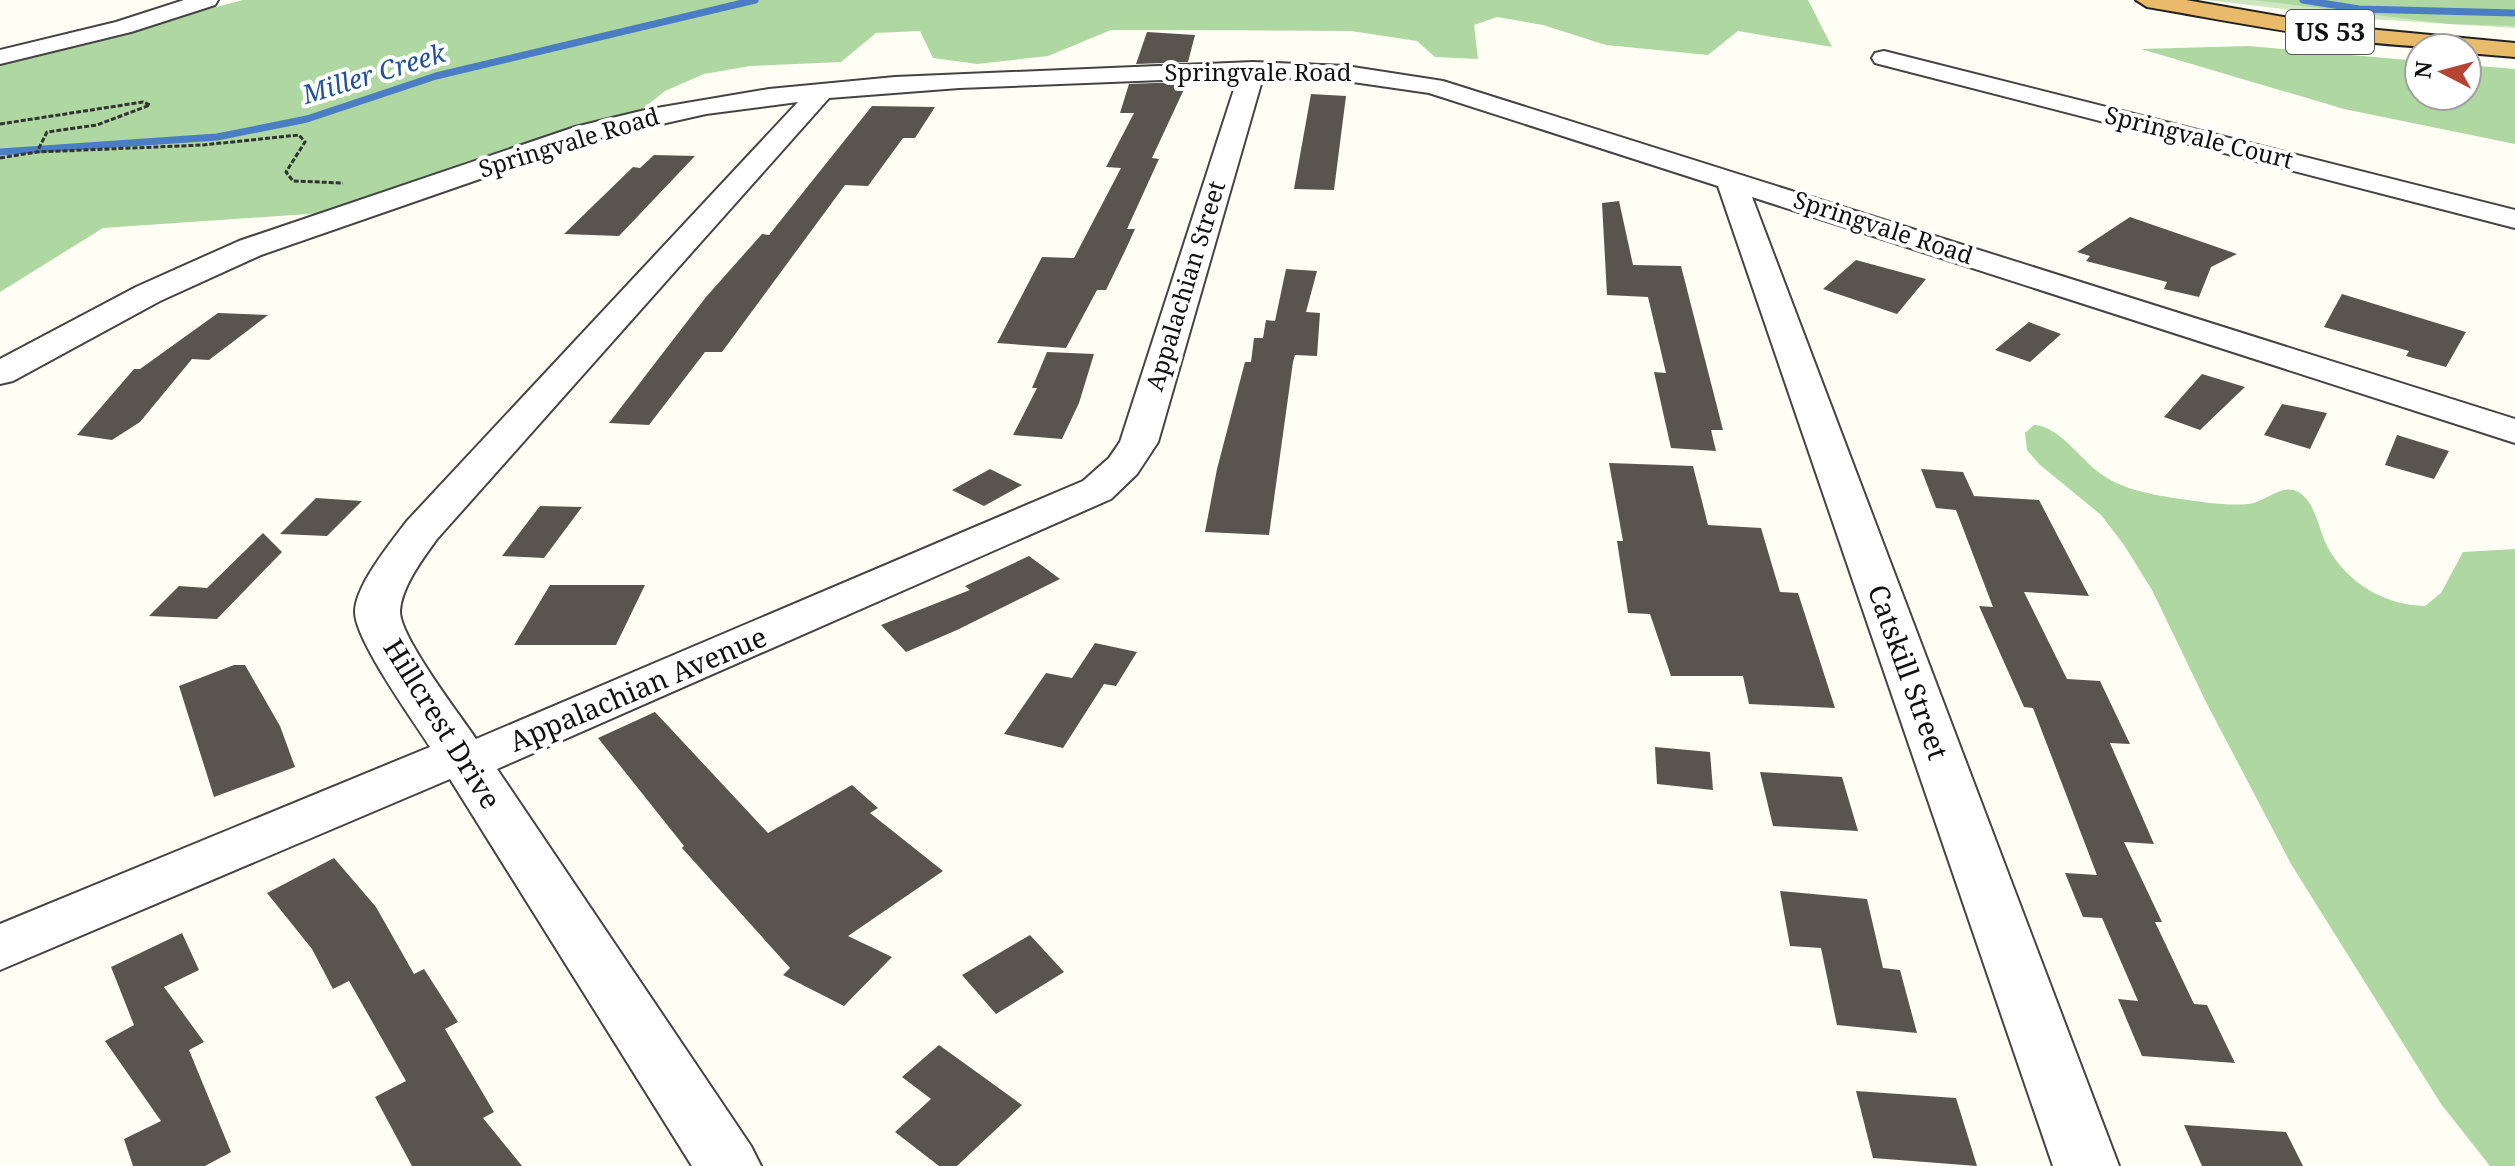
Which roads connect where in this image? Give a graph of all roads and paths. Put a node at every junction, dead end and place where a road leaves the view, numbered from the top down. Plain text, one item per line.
1 (207, 0) edge
2 (2147, 0) edge
3 (2157, 0) edge
4 (2515, 37) edge
5 (2515, 50) edge
6 (1, 55) edge
7 (1884, 58) dead end
8 (1253, 69) junction
9 (820, 93) junction
10 (0, 124) edge
11 (37, 152) junction
12 (0, 158) edge
13 (1730, 178) junction
14 (347, 182) dead end
15 (2515, 219) edge
16 (0, 373) edge
17 (2515, 431) edge
18 (1097, 490) joint
19 (466, 763) junction
20 (0, 948) edge
21 (728, 1166) edge
22 (2086, 1166) edge

1 - 6 street
2 - 5 highway, US 53
3 - 4 highway, US 53
7 - 15 street, Springvale Court
8 - 9 street, Springvale Road
8 - 13 street, Springvale Road
8 - 18 street, Appalachian Street
9 - 16 street, Springvale Road
9 - 19 street, Hillcrest Drive
10 - 11 path
11 - 12 path
11 - 14 path
13 - 17 street, Springvale Road
13 - 22 street, Catskill Street
18 - 19 street, Appalachian Avenue
19 - 20 street, Appalachian Avenue
19 - 21 street, Hillcrest Drive

